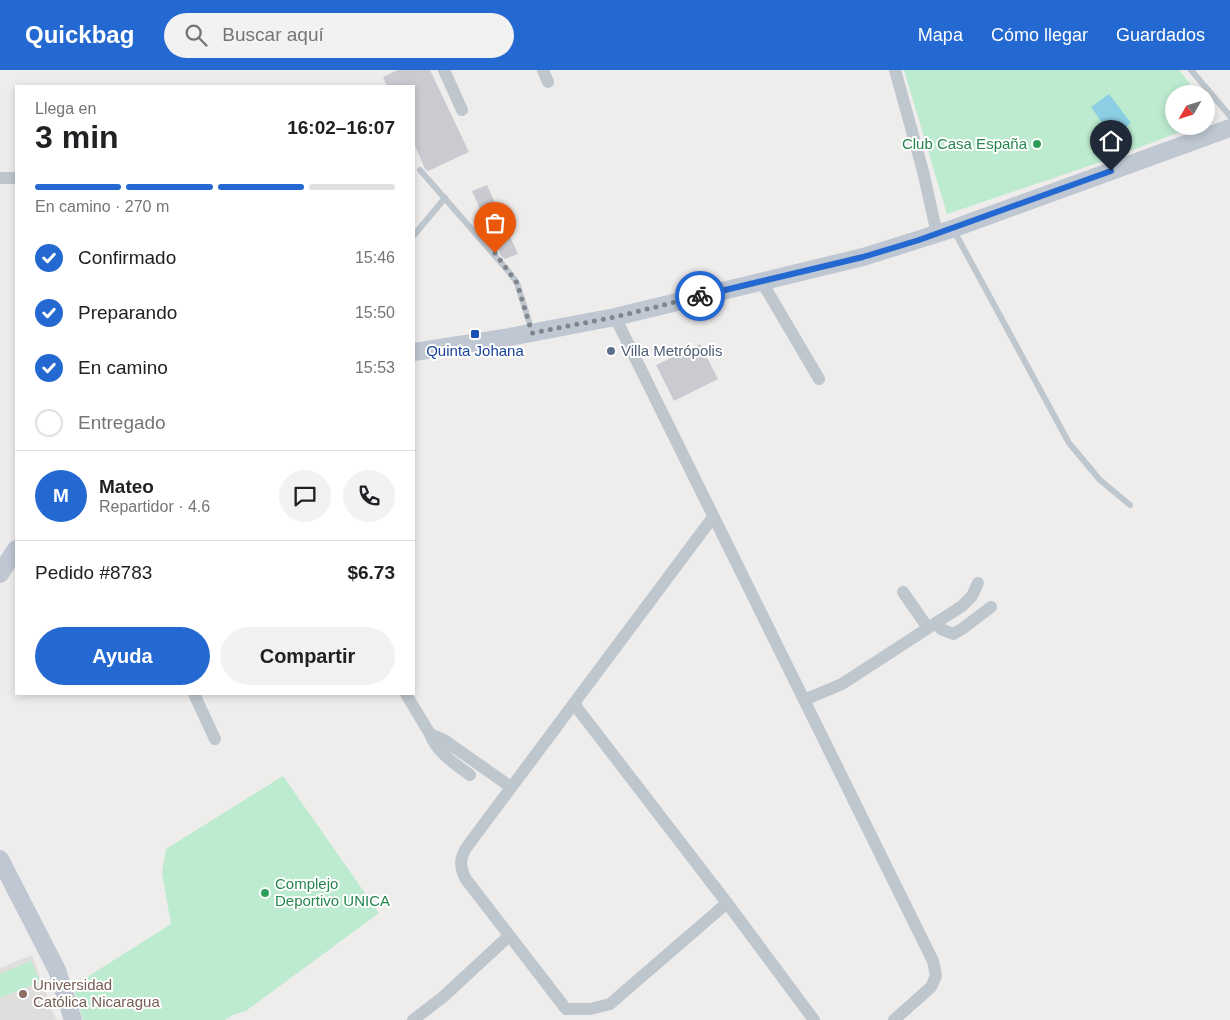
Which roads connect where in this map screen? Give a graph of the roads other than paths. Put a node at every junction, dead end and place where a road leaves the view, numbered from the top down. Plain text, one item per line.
1 (444, 70) edge
2 (895, 70) edge
3 (1191, 70) edge
4 (462, 110) dead end
5 (1230, 116) edge
6 (1230, 128) edge
7 (420, 170) dead end
8 (0, 178) edge
9 (15, 178) edge
10 (445, 198) junction
11 (945, 231) junction
12 (415, 235) edge
13 (762, 282) junction
14 (615, 317) junction
15 (532, 333) junction
16 (415, 352) edge
17 (818, 378) dead end
18 (1130, 505) dead end
19 (713, 516) junction
20 (15, 551) edge
21 (0, 574) edge
22 (978, 582) dead end
23 (903, 592) dead end
24 (991, 607) dead end
25 (932, 626) junction
26 (194, 695) edge
27 (407, 695) edge
28 (804, 700) junction
29 (574, 704) junction
30 (430, 734) junction
31 (215, 740) dead end
32 (470, 775) dead end
33 (511, 787) junction
34 (0, 859) edge
35 (727, 903) junction
36 (509, 936) junction
37 (74, 1020) edge
38 (414, 1020) edge
39 (814, 1020) edge
40 (894, 1020) edge

1 - 4 street
2 - 11 street
3 - 5 lane
6 - 11 street
7 - 10 lane
8 - 9 street
10 - 12 lane
10 - 15 lane
11 - 13 street
11 - 18 lane
13 - 14 street
13 - 17 street
14 - 15 street
14 - 19 street
15 - 16 street
19 - 28 street
19 - 29 street
20 - 21 street
22 - 25 street
23 - 25 street
24 - 25 street
25 - 28 street
26 - 31 street
27 - 30 street
28 - 40 street
29 - 33 street
29 - 35 street
30 - 32 street
30 - 33 street
33 - 36 street
34 - 37 street
35 - 36 street
35 - 39 street
36 - 38 street

